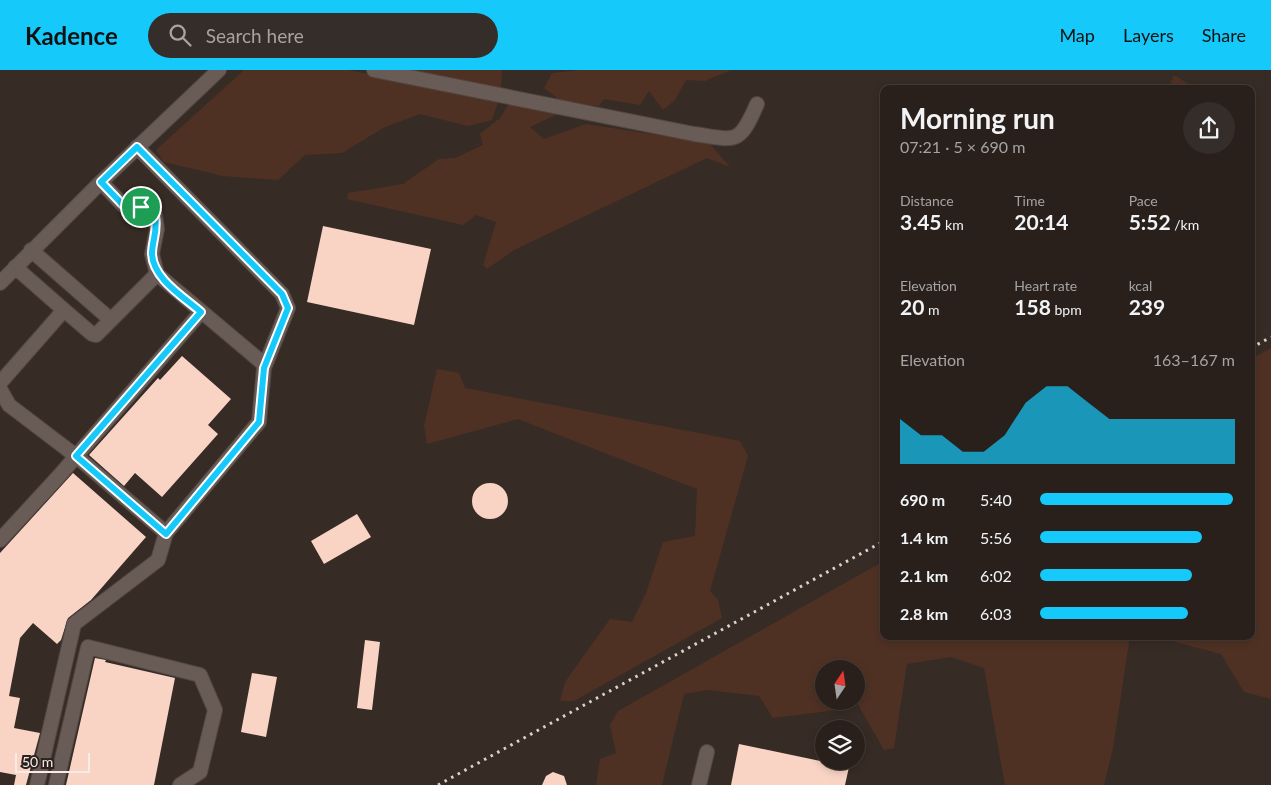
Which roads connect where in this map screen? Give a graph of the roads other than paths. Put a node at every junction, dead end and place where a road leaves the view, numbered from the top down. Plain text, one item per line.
1 (219, 70) edge
2 (374, 70) edge
3 (757, 104) dead end
4 (137, 147) junction
5 (101, 182) junction
6 (31, 250) junction
7 (15, 267) junction
8 (158, 274) junction
9 (0, 283) edge
10 (64, 310) junction
11 (201, 312) junction
12 (111, 320) junction
13 (265, 365) junction
14 (0, 383) edge
15 (0, 389) edge
16 (5, 403) edge
17 (76, 456) junction
18 (166, 534) junction
19 (0, 540) edge
20 (707, 752) dead end
21 (37, 785) edge
22 (56, 785) edge
23 (180, 785) edge
24 (699, 785) edge

1 - 4 street
2 - 3 street
4 - 5 street
4 - 13 street
5 - 6 street
5 - 8 street
6 - 7 street
6 - 12 street
7 - 9 street
7 - 10 street
8 - 11 street
8 - 12 street
10 - 12 street
10 - 14 street
11 - 13 street
11 - 17 street
13 - 18 street
15 - 16 street
16 - 17 street
17 - 18 street
17 - 19 street
18 - 21 street
20 - 24 street
22 - 23 street

